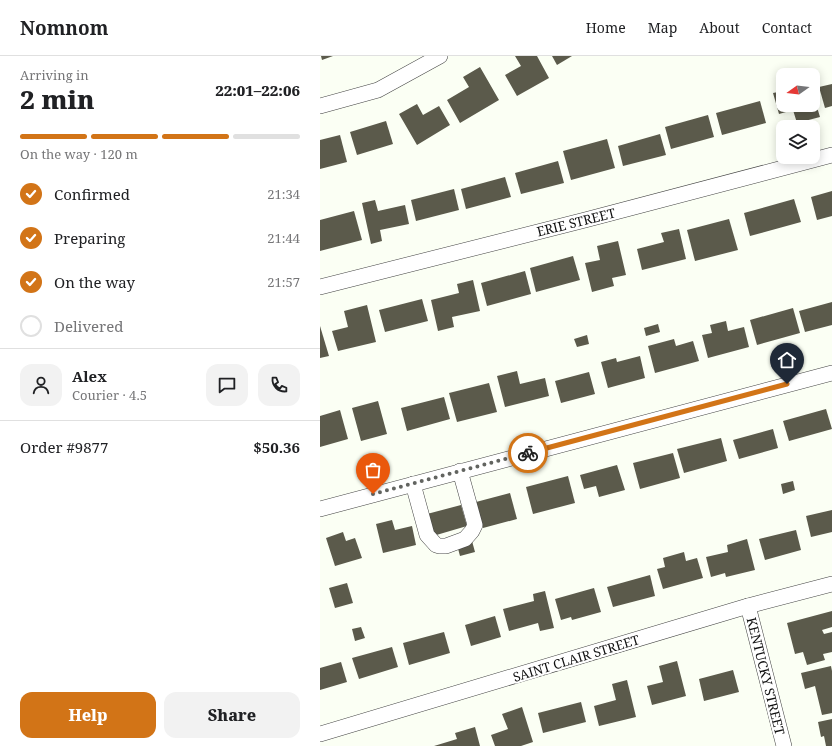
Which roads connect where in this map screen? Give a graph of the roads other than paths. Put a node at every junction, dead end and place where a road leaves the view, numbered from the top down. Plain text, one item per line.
1 (440, 56) edge
2 (320, 106) edge
3 (832, 155) edge
4 (320, 287) edge
5 (832, 373) edge
6 (460, 471) junction
7 (413, 484) junction
8 (320, 509) edge
9 (832, 584) edge
10 (748, 606) junction
11 (320, 734) edge
12 (784, 746) edge

1 - 2 street
3 - 4 street, ERIE STREET
5 - 6 street
6 - 7 street
6 - 7 street
7 - 8 street
9 - 10 street, SAINT CLAIR STREET
10 - 11 street, SAINT CLAIR STREET
10 - 12 street, KENTUCKY STREET

